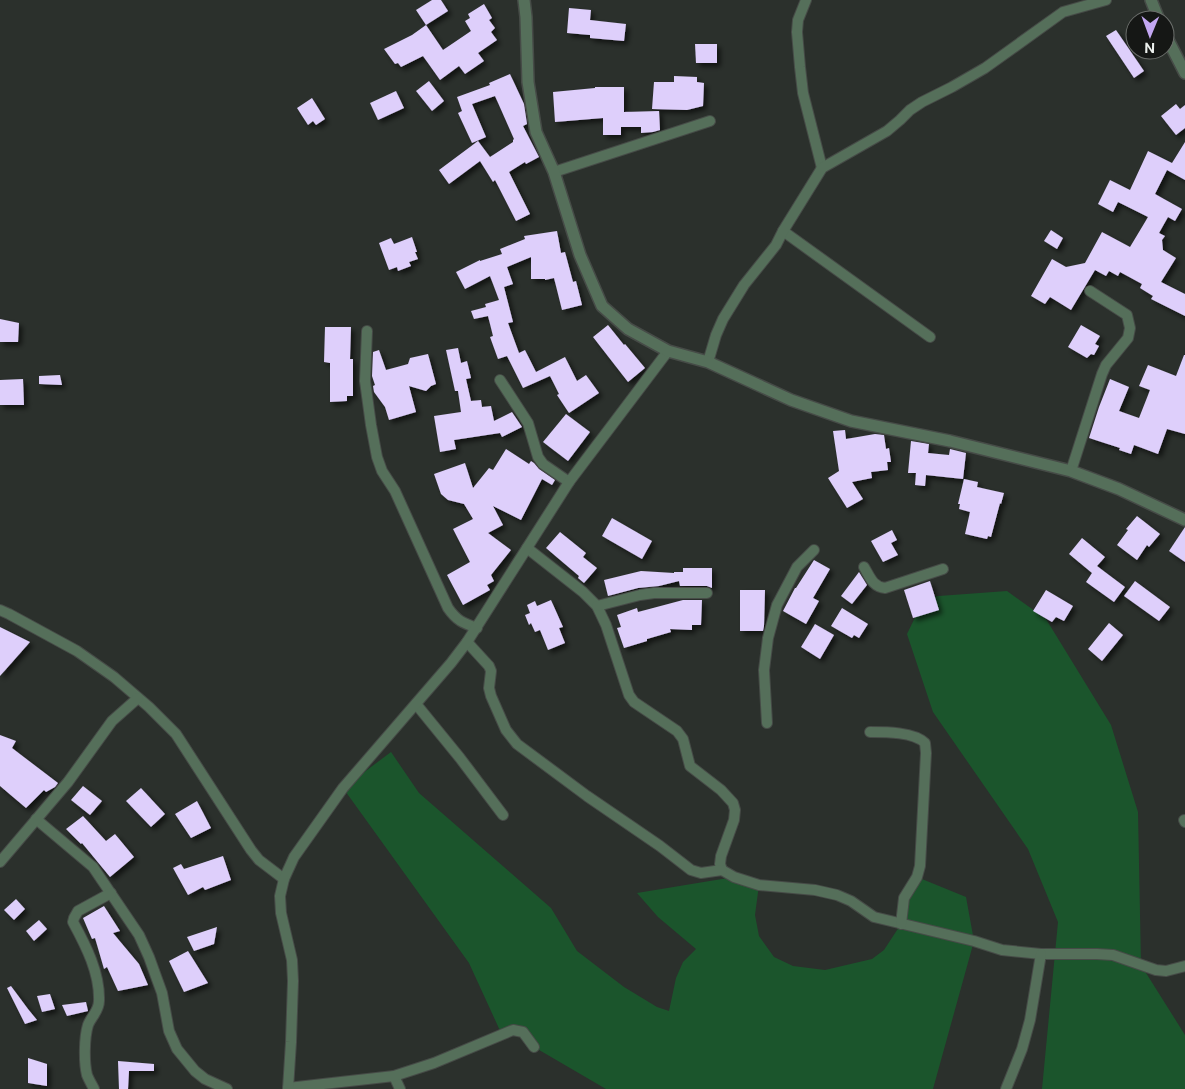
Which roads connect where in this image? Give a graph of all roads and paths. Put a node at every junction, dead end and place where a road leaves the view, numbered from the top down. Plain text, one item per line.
1 (524, 0) edge
2 (806, 0) edge
3 (1106, 0) edge
4 (1175, 54) edge
5 (1185, 73) edge
6 (710, 121) dead end
7 (822, 168) junction
8 (554, 172) junction
9 (783, 231) junction
10 (1090, 291) dead end
11 (367, 332) dead end
12 (930, 337) dead end
13 (668, 351) junction
14 (708, 362) junction
15 (500, 380) dead end
16 (1071, 471) junction
17 (569, 482) junction
18 (1185, 520) edge
19 (527, 548) junction
20 (814, 550) dead end
21 (864, 567) dead end
22 (943, 569) dead end
23 (707, 593) dead end
24 (598, 606) junction
25 (0, 610) edge
26 (477, 628) junction
27 (467, 642) junction
28 (138, 698) junction
29 (416, 704) junction
30 (767, 722) dead end
31 (870, 732) dead end
32 (503, 815) dead end
33 (36, 819) junction
34 (0, 862) edge
35 (722, 870) junction
36 (284, 879) junction
37 (111, 893) junction
38 (901, 924) junction
39 (1041, 954) junction
40 (1185, 966) edge
41 (534, 1047) dead end
42 (394, 1076) junction
43 (288, 1088) edge
44 (94, 1089) edge
45 (227, 1089) edge
46 (400, 1089) edge
47 (1006, 1089) edge

1 - 8 street
2 - 7 street
3 - 7 street
4 - 5 street
6 - 8 street
7 - 9 street
8 - 13 street
9 - 12 street
9 - 14 street
10 - 16 street
11 - 26 street
13 - 14 street
13 - 17 street
14 - 16 street
15 - 17 street
16 - 18 street
17 - 19 street
19 - 24 street
19 - 26 street
20 - 30 street
21 - 22 street
23 - 24 street
24 - 35 street
25 - 28 street
26 - 27 street
27 - 29 street
27 - 35 street
28 - 33 street
28 - 36 street
29 - 32 street
29 - 36 street
31 - 38 street
33 - 34 street
33 - 37 street
35 - 38 street
36 - 43 street
37 - 44 street
37 - 45 street
38 - 39 street
39 - 40 street
39 - 47 street
41 - 42 street
42 - 43 street
42 - 46 street

